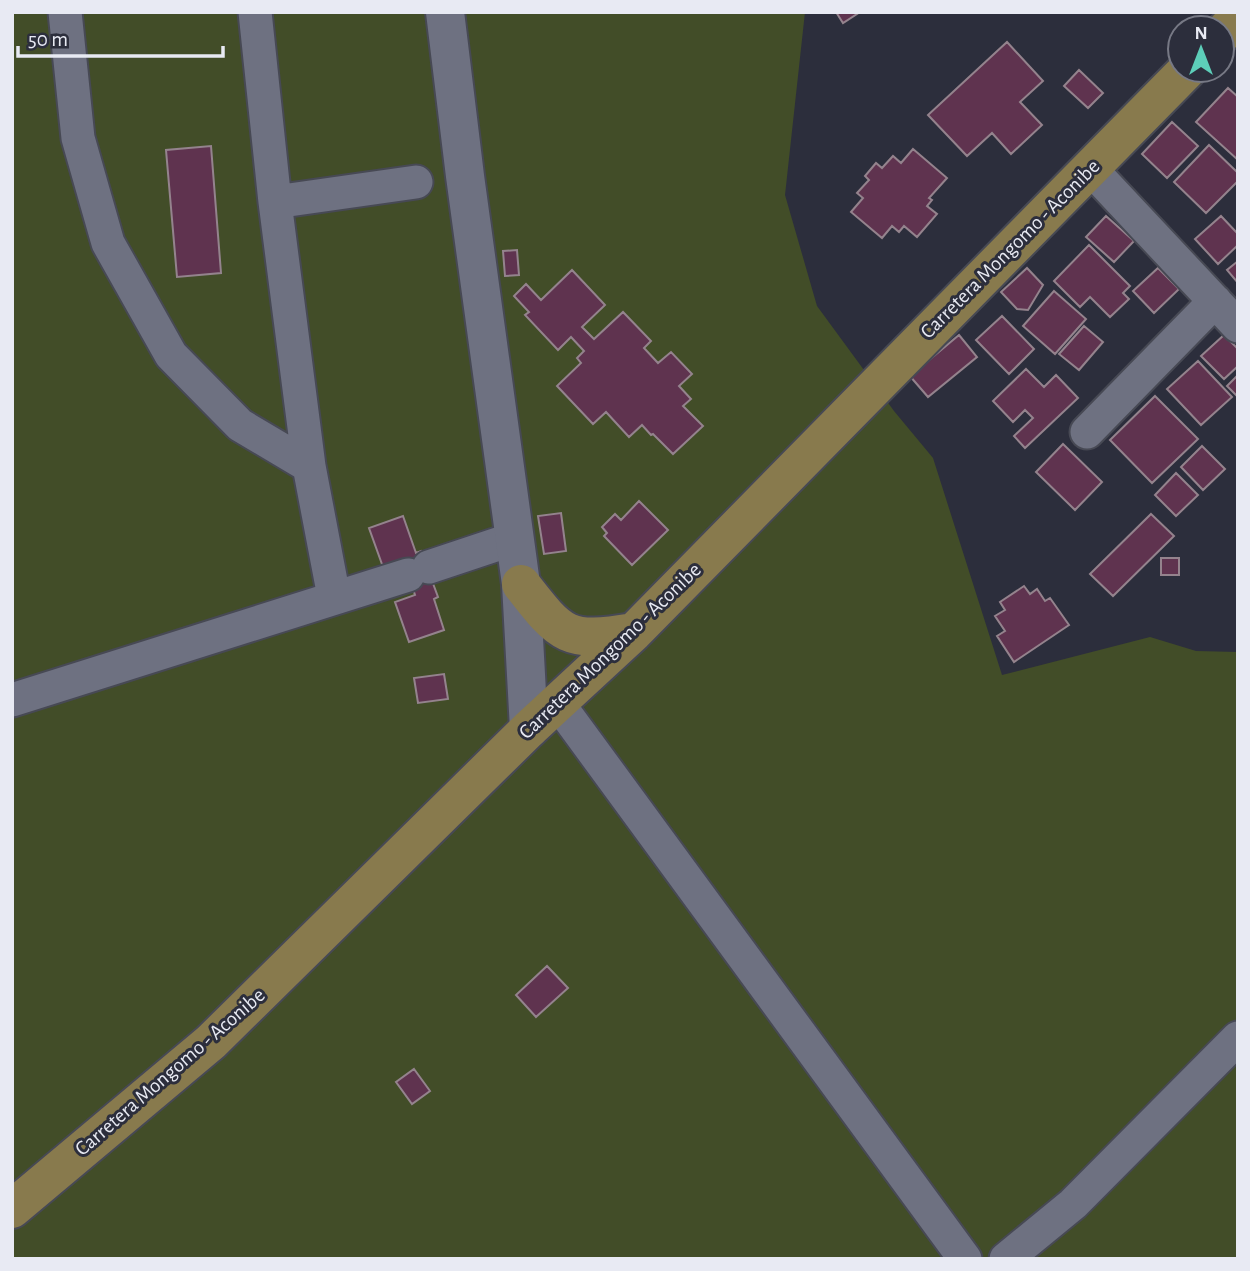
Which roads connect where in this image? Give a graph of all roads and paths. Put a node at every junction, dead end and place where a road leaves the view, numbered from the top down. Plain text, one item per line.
1 (65, 12) edge
2 (255, 12) edge
3 (445, 12) edge
4 (1173, 84) edge
5 (1090, 168) junction
6 (416, 182) dead end
7 (275, 202) junction
8 (1215, 301) junction
9 (1238, 326) edge
10 (1087, 432) dead end
11 (309, 466) junction
12 (516, 538) junction
13 (521, 584) junction
14 (334, 597) junction
15 (634, 632) junction
16 (12, 699) edge
17 (557, 702) junction
18 (529, 729) junction
19 (1238, 1038) edge
20 (12, 1209) edge
21 (965, 1259) edge
22 (1006, 1259) edge

1 - 11 street
2 - 7 street
3 - 12 street
4 - 5 main road, Carretera Mongomo - Aconibe
5 - 8 street
5 - 15 main road, Carretera Mongomo - Aconibe
6 - 7 street
7 - 11 street
8 - 9 street
8 - 10 street
11 - 14 street
12 - 13 street
12 - 14 street
13 - 15 main road
13 - 18 street
14 - 16 street
15 - 17 main road, Carretera Mongomo - Aconibe
17 - 18 main road, Carretera Mongomo - Aconibe
17 - 21 street
18 - 20 main road, Carretera Mongomo - Aconibe
19 - 22 street

